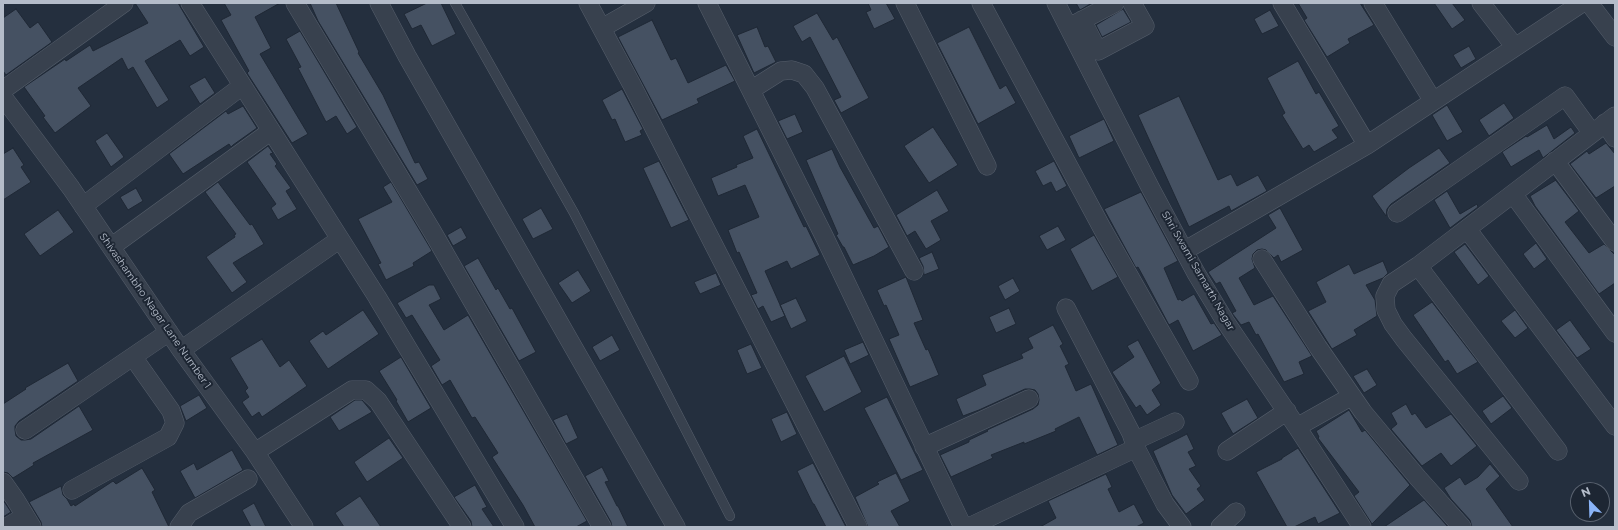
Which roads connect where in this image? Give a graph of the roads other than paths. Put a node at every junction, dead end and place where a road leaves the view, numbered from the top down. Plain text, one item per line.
1 (124, 3) edge
2 (190, 3) edge
3 (294, 3) edge
4 (379, 3) edge
5 (455, 3) edge
6 (588, 3) edge
7 (646, 3) edge
8 (707, 3) edge
9 (905, 3) edge
10 (981, 3) edge
11 (1056, 3) edge
12 (1115, 3) edge
13 (1132, 3) edge
14 (1282, 3) edge
15 (1373, 3) edge
16 (1482, 3) edge
17 (1582, 3) edge
18 (1589, 3) edge
19 (1075, 24) junction
20 (602, 28) junction
21 (1615, 37) edge
22 (1515, 47) junction
23 (242, 86) junction
24 (3, 90) edge
25 (751, 90) junction
26 (3, 97) edge
27 (1433, 101) junction
28 (1604, 124) edge
29 (271, 132) junction
30 (1615, 138) edge
31 (1367, 145) junction
32 (1555, 161) junction
33 (987, 166) dead end
34 (1513, 194) junction
35 (83, 206) junction
36 (1397, 214) dead end
37 (1466, 229) junction
38 (340, 239) junction
39 (1615, 242) edge
40 (111, 247) junction
41 (1184, 251) junction
42 (1262, 259) dead end
43 (1418, 266) junction
44 (914, 271) dead end
45 (1066, 308) dead end
46 (169, 332) junction
47 (1615, 333) edge
48 (181, 350) junction
49 (133, 357) junction
50 (1189, 381) dead end
51 (1352, 396) junction
52 (1028, 399) dead end
53 (1287, 412) junction
54 (1176, 422) dead end
55 (1615, 426) edge
56 (1297, 427) junction
57 (25, 430) dead end
58 (1135, 445) junction
59 (924, 447) junction
60 (1228, 451) dead end
61 (1558, 451) dead end
62 (255, 452) junction
63 (248, 479) dead end
64 (1519, 481) dead end
65 (3, 482) edge
66 (72, 490) dead end
67 (1236, 512) dead end
68 (730, 516) dead end
69 (28, 521) edge
70 (7, 527) edge
71 (179, 527) edge
72 (304, 527) edge
73 (462, 527) edge
74 (515, 527) edge
75 (602, 527) edge
76 (676, 527) edge
77 (858, 527) edge
78 (963, 527) edge
79 (969, 527) edge
80 (1182, 527) edge
81 (1220, 527) edge
82 (1362, 527) edge
83 (1462, 527) edge

1 - 24 street
2 - 23 street
3 - 75 street
4 - 76 street
5 - 68 lane
6 - 20 street
7 - 20 street
8 - 25 street
9 - 33 street
10 - 50 street
11 - 19 street, Shri Swami Samarth Nagar
12 - 19 street
13 - 19 street
14 - 31 street
15 - 27 street
16 - 22 street
17 - 22 street
18 - 21 street
19 - 41 street, Shri Swami Samarth Nagar
20 - 77 street
22 - 27 street
23 - 29 street
23 - 35 street
25 - 44 street
25 - 59 street
26 - 35 street, Shivashambho Nagar Lane Number 1
27 - 31 street
28 - 30 street
28 - 32 street
28 - 36 street
29 - 38 street
29 - 40 street
31 - 41 street
32 - 34 street
32 - 39 street
34 - 37 street
34 - 47 street
35 - 40 street, Shivashambho Nagar Lane Number 1
37 - 43 street
37 - 55 street
38 - 48 street
38 - 74 street
40 - 46 street, Shivashambho Nagar Lane Number 1
41 - 53 street, Shri Swami Samarth Nagar
42 - 51 street
43 - 61 street
43 - 64 street
45 - 58 street
46 - 48 street, Shivashambho Nagar Lane Number 1
46 - 49 street
48 - 62 street, Shivashambho Nagar Lane Number 1
49 - 57 street
49 - 66 street
51 - 56 street
51 - 83 street
52 - 59 street
53 - 56 street, Shri Swami Samarth Nagar
53 - 60 street
54 - 58 street
56 - 82 street, Shri Swami Samarth Nagar
58 - 79 street
58 - 80 street
59 - 78 street
62 - 72 street, Shivashambho Nagar Lane Number 1
62 - 73 street
63 - 71 street
65 - 69 street
67 - 81 street
69 - 70 street

